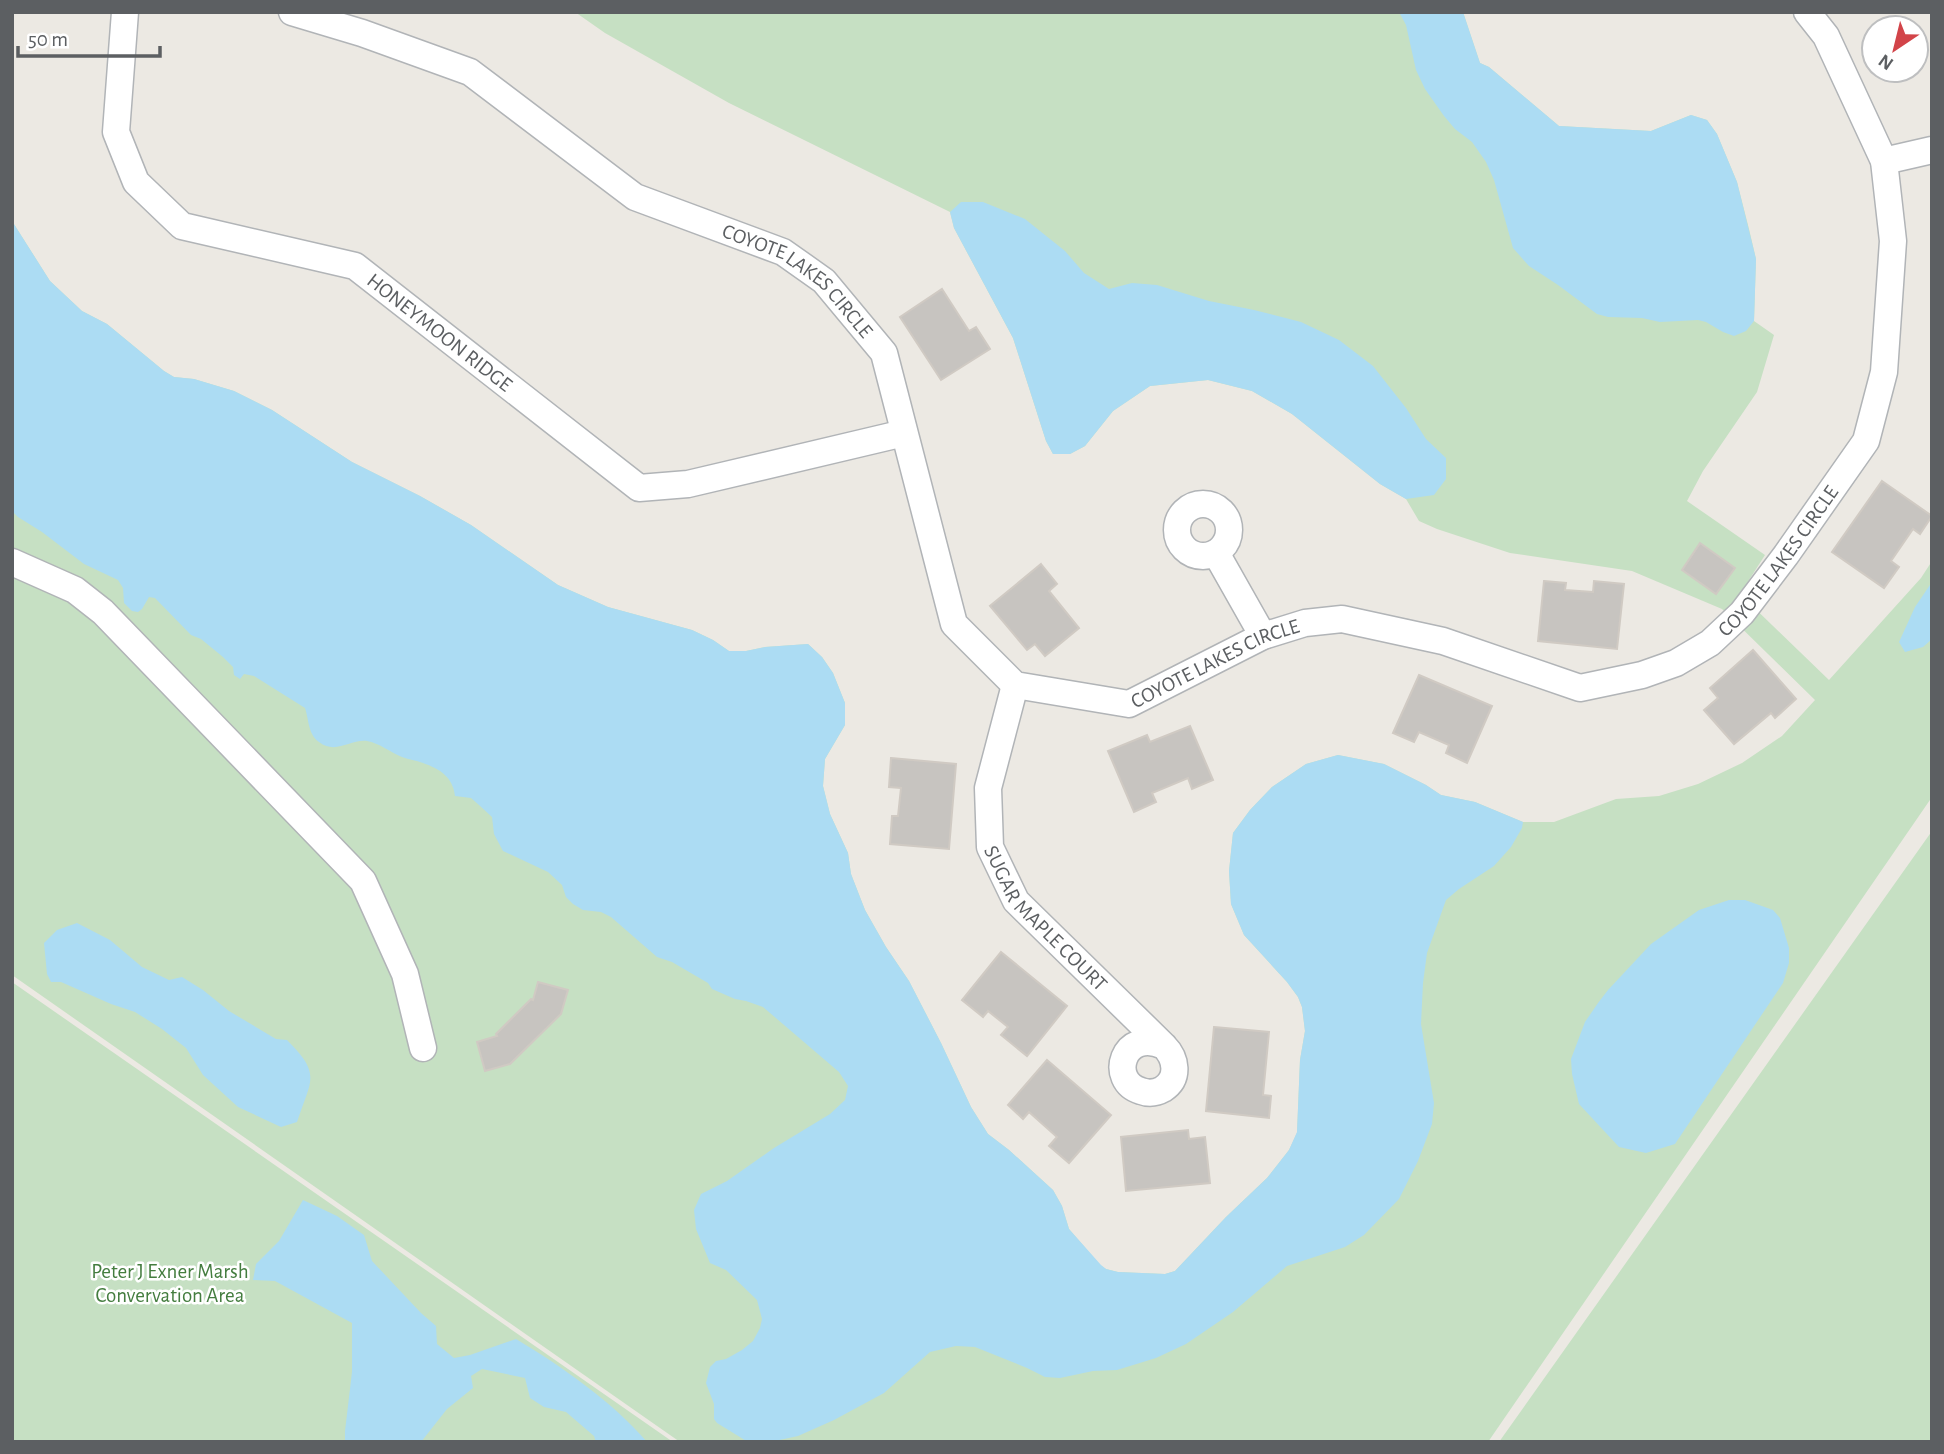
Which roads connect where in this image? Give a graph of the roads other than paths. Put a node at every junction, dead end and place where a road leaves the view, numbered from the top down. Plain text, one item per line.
1 (125, 12) edge
2 (292, 12) edge
3 (1807, 12) edge
4 (1932, 150) edge
5 (1884, 161) junction
6 (904, 433) junction
7 (1216, 552) dead end
8 (12, 562) edge
9 (1263, 636) junction
10 (1015, 685) junction
11 (1164, 1046) dead end
12 (424, 1048) dead end

1 - 6 street, HONEYMOON RIDGE
2 - 6 street, COYOTE LAKES CIRCLE
3 - 5 street, COYOTE LAKES CIRCLE
4 - 5 street
5 - 9 street, COYOTE LAKES CIRCLE
6 - 10 street, COYOTE LAKES CIRCLE
7 - 9 street
8 - 12 street
9 - 10 street, COYOTE LAKES CIRCLE
10 - 11 street, SUGAR MAPLE COURT

